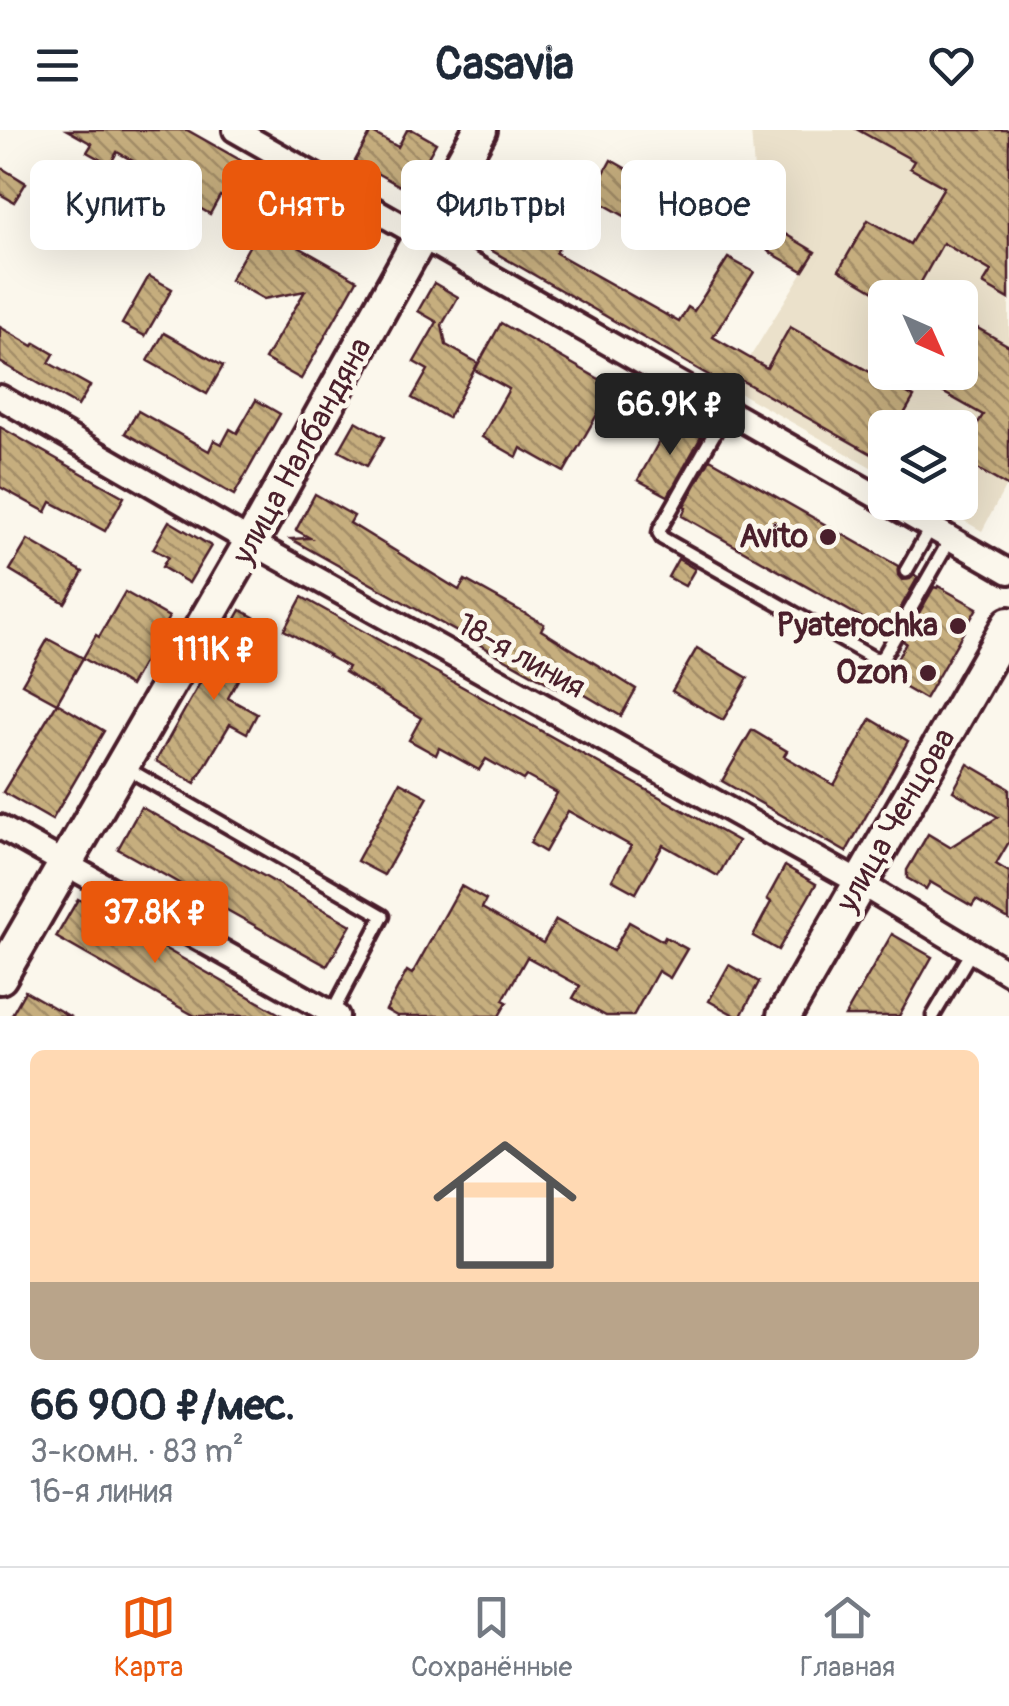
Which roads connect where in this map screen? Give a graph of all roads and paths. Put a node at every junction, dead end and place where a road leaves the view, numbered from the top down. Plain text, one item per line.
1 (235, 130) edge
2 (480, 130) edge
3 (463, 160) edge
4 (401, 226) edge
5 (413, 250) edge
6 (443, 250) edge
7 (0, 397) edge
8 (727, 411) junction
9 (868, 492) edge
10 (918, 520) edge
11 (941, 533) junction
12 (251, 542) junction
13 (906, 571) dead end
14 (1009, 572) edge
15 (1009, 624) edge
16 (122, 765) junction
17 (0, 826) edge
18 (65, 862) junction
19 (860, 883) junction
20 (970, 952) junction
21 (1009, 973) edge
22 (0, 977) edge
23 (334, 1014) edge
24 (784, 1016) edge
25 (933, 1016) edge

1 - 4 street
2 - 3 street, улица Налбандяна
5 - 12 street, улица Налбандяна
6 - 8 street
7 - 12 street, 18-я линия
8 - 9 street
8 - 11 lane
10 - 11 street
11 - 13 lane
11 - 14 street
12 - 16 street, улица Налбандяна
12 - 19 street, 18-я линия
15 - 19 street, улица Ченцова
16 - 18 street, улица Налбандяна
16 - 23 lane
17 - 18 street
18 - 22 street, улица Налбандяна
18 - 23 street
19 - 20 street, 18-я линия
19 - 24 street, улица Ченцова
20 - 21 street, 18-я линия
20 - 25 lane

